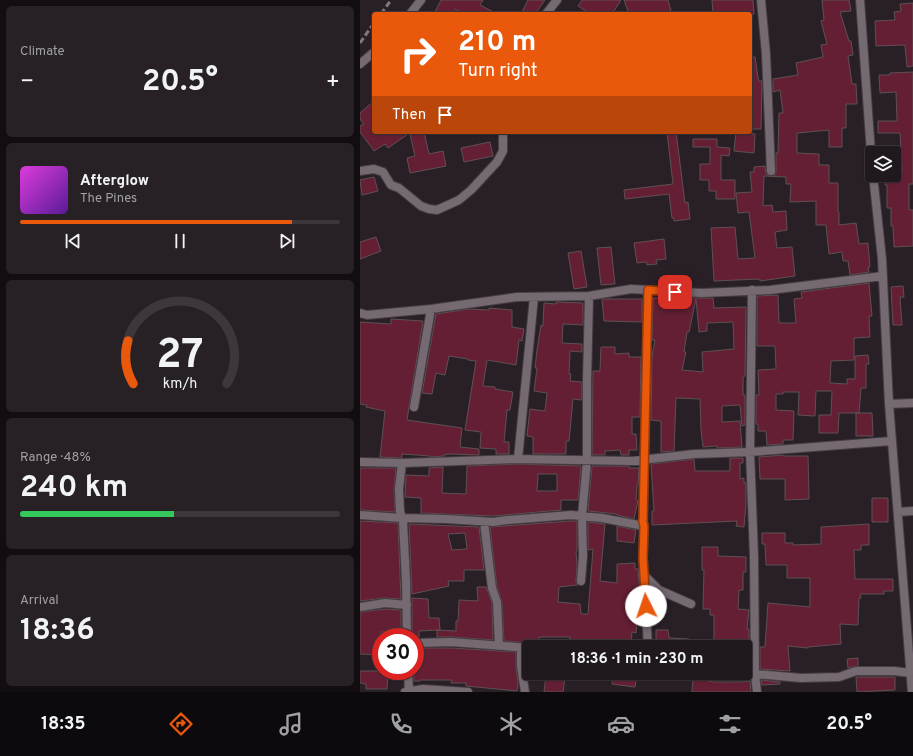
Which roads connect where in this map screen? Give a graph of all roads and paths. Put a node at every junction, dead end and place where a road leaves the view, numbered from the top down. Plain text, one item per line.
1 (421, 0) edge
2 (557, 0) edge
3 (761, 0) edge
4 (860, 0) edge
5 (412, 12) edge
6 (548, 12) edge
7 (372, 54) edge
8 (360, 64) edge
9 (503, 134) edge
10 (870, 146) edge
11 (360, 171) edge
12 (771, 171) dead end
13 (874, 182) edge
14 (883, 276) junction
15 (648, 290) junction
16 (752, 290) junction
17 (589, 296) junction
18 (534, 297) junction
19 (431, 308) junction
20 (360, 313) edge
21 (913, 403) edge
22 (889, 404) junction
23 (414, 407) dead end
24 (892, 441) junction
25 (750, 452) junction
26 (518, 459) junction
27 (645, 460) junction
28 (587, 461) junction
29 (360, 462) edge
30 (402, 463) junction
31 (913, 511) edge
32 (898, 512) junction
33 (360, 515) edge
34 (582, 516) junction
35 (401, 518) junction
36 (484, 522) junction
37 (644, 526) junction
38 (644, 575) junction
39 (581, 581) dead end
40 (691, 604) dead end
41 (406, 605) junction
42 (360, 607) edge
43 (910, 621) edge
44 (407, 628) edge
45 (648, 640) edge
46 (424, 643) edge
47 (499, 645) junction
48 (522, 647) edge
49 (522, 661) edge
50 (522, 672) edge
51 (911, 673) junction
52 (755, 674) junction
53 (752, 675) edge
54 (408, 680) edge
55 (523, 680) edge
56 (407, 691) edge
57 (468, 692) edge
58 (525, 692) edge
59 (757, 692) edge
60 (912, 692) edge

1 - 5 street
2 - 6 street
3 - 12 street
4 - 10 street
7 - 8 street
9 - 11 street
13 - 14 street
14 - 16 street
14 - 22 street
15 - 16 street
15 - 17 street
15 - 27 street
16 - 25 street
17 - 18 street
17 - 28 street
18 - 19 street
18 - 26 street
19 - 20 street
19 - 23 street
21 - 22 street
22 - 24 street
24 - 25 street
24 - 32 street
25 - 27 street
25 - 52 street
26 - 28 street
26 - 30 street
27 - 28 street
27 - 37 street
28 - 34 street
29 - 30 street
30 - 35 street
31 - 32 street
32 - 43 street
33 - 35 street
34 - 36 street
34 - 37 street
34 - 39 street
35 - 36 street
35 - 41 street
36 - 47 street
37 - 38 street
38 - 40 street
38 - 45 street
41 - 42 street
41 - 44 street
43 - 51 street
46 - 47 street
47 - 48 street
49 - 50 street
51 - 52 street
51 - 60 street
52 - 53 street
52 - 59 street
54 - 56 street
55 - 58 street
56 - 57 street

